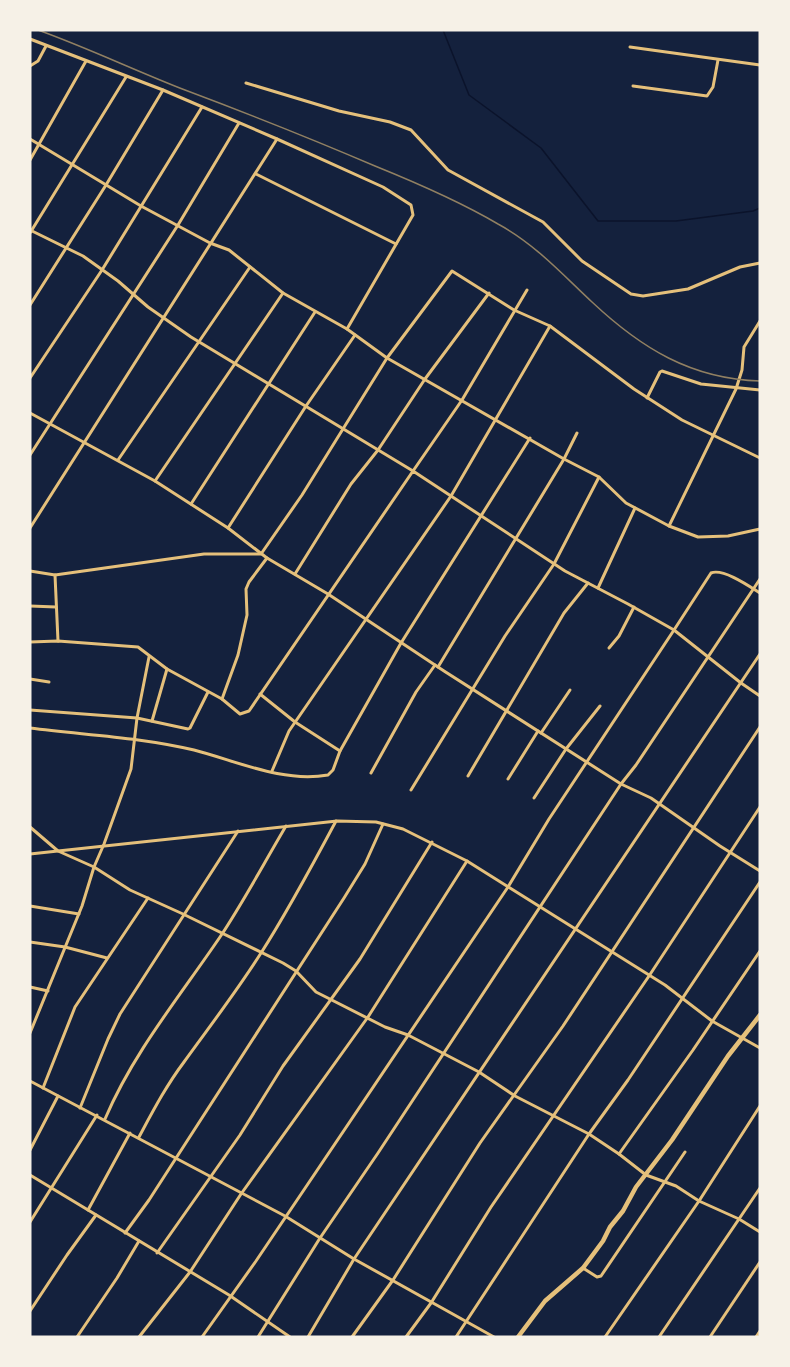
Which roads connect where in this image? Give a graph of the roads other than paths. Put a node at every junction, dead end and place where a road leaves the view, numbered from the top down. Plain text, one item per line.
1 (30, 39) edge
2 (46, 46) junction
3 (630, 47) dead end
4 (718, 60) junction
5 (86, 61) junction
6 (760, 65) edge
7 (30, 66) edge
8 (126, 77) junction
9 (246, 83) dead end
10 (633, 86) dead end
11 (164, 90) junction
12 (202, 107) junction
13 (239, 123) junction
14 (30, 139) edge
15 (277, 139) junction
16 (40, 145) junction
17 (30, 160) edge
18 (72, 165) junction
19 (256, 174) junction
20 (106, 186) junction
21 (141, 206) junction
22 (177, 225) junction
23 (30, 231) edge
24 (210, 243) junction
25 (396, 244) junction
26 (66, 247) junction
27 (760, 263) edge
28 (250, 267) junction
29 (102, 270) junction
30 (527, 290) dead end
31 (283, 293) junction
32 (489, 293) junction
33 (131, 295) junction
34 (30, 305) edge
35 (514, 310) junction
36 (316, 311) junction
37 (164, 318) junction
38 (760, 321) edge
39 (550, 326) junction
40 (347, 329) junction
41 (355, 334) junction
42 (198, 341) junction
43 (387, 358) junction
44 (233, 363) junction
45 (30, 378) edge
46 (425, 379) junction
47 (268, 383) junction
48 (736, 389) junction
49 (760, 390) edge
50 (647, 398) junction
51 (462, 400) junction
52 (306, 406) junction
53 (30, 413) edge
54 (496, 420) junction
55 (48, 424) junction
56 (343, 428) junction
57 (577, 433) dead end
58 (714, 437) junction
59 (530, 438) junction
60 (84, 442) junction
61 (378, 450) junction
62 (30, 455) edge
63 (760, 458) edge
64 (564, 459) junction
65 (118, 460) junction
66 (413, 471) junction
67 (599, 477) junction
68 (155, 481) junction
69 (451, 496) junction
70 (191, 504) junction
71 (636, 507) junction
72 (482, 517) junction
73 (669, 526) junction
74 (30, 528) edge
75 (228, 528) junction
76 (760, 529) edge
77 (516, 539) junction
78 (261, 554) junction
79 (267, 558) junction
80 (554, 564) junction
81 (30, 571) edge
82 (55, 574) junction
83 (295, 574) junction
84 (760, 579) edge
85 (588, 583) junction
86 (598, 588) junction
87 (754, 589) junction
88 (760, 593) edge
89 (328, 594) junction
90 (30, 606) edge
91 (56, 607) junction
92 (634, 607) junction
93 (365, 619) junction
94 (674, 630) junction
95 (58, 641) junction
96 (30, 642) edge
97 (401, 643) junction
98 (609, 648) dead end
99 (760, 654) edge
100 (707, 656) junction
101 (149, 657) junction
102 (436, 666) junction
103 (167, 669) junction
104 (30, 679) edge
105 (49, 681) dead end
106 (741, 683) junction
107 (472, 689) junction
108 (570, 690) dead end
109 (208, 692) junction
110 (260, 694) junction
111 (760, 696) edge
112 (222, 699) junction
113 (600, 706) dead end
114 (30, 710) edge
115 (505, 710) junction
116 (137, 718) junction
117 (152, 721) junction
118 (295, 722) junction
119 (760, 727) edge
120 (30, 728) edge
121 (540, 732) junction
122 (134, 740) junction
123 (566, 749) junction
124 (340, 751) junction
125 (588, 763) junction
126 (272, 772) junction
127 (371, 773) dead end
128 (468, 776) dead end
129 (508, 779) dead end
130 (621, 784) junction
131 (411, 790) dead end
132 (534, 798) dead end
133 (659, 803) junction
134 (760, 807) edge
135 (337, 821) junction
136 (383, 823) junction
137 (286, 826) junction
138 (30, 827) edge
139 (693, 829) junction
140 (238, 831) junction
141 (432, 842) junction
142 (104, 844) junction
143 (58, 851) junction
144 (729, 852) junction
145 (30, 854) edge
146 (467, 861) junction
147 (94, 867) junction
148 (760, 871) edge
149 (760, 882) edge
150 (508, 887) junction
151 (148, 898) junction
152 (30, 906) edge
153 (540, 908) junction
154 (79, 914) junction
155 (183, 914) junction
156 (576, 930) junction
157 (222, 934) junction
158 (30, 942) edge
159 (65, 947) junction
160 (760, 951) edge
161 (261, 953) junction
162 (612, 953) junction
163 (107, 958) junction
164 (296, 972) junction
165 (649, 976) junction
166 (30, 987) edge
167 (48, 991) junction
168 (682, 998) junction
169 (330, 1000) junction
170 (760, 1015) edge
171 (368, 1017) junction
172 (712, 1021) junction
173 (31, 1026) edge
174 (30, 1033) edge
175 (408, 1035) junction
176 (743, 1037) junction
177 (760, 1048) edge
178 (442, 1054) junction
179 (479, 1072) junction
180 (30, 1081) edge
181 (43, 1088) junction
182 (58, 1095) junction
183 (515, 1096) junction
184 (760, 1106) edge
185 (80, 1108) junction
186 (553, 1114) junction
187 (97, 1115) junction
188 (105, 1119) junction
189 (130, 1133) junction
190 (589, 1134) junction
191 (139, 1137) junction
192 (30, 1150) edge
193 (685, 1152) dead end
194 (619, 1154) junction
195 (176, 1157) junction
196 (30, 1175) edge
197 (646, 1175) junction
198 (213, 1176) junction
199 (665, 1183) junction
200 (51, 1188) junction
201 (760, 1188) edge
202 (241, 1194) junction
203 (699, 1201) junction
204 (88, 1210) junction
205 (96, 1215) junction
206 (285, 1216) junction
207 (739, 1219) junction
208 (30, 1222) edge
209 (760, 1232) edge
210 (125, 1233) junction
211 (320, 1238) junction
212 (139, 1241) junction
213 (157, 1252) junction
214 (354, 1259) junction
215 (760, 1262) edge
216 (583, 1268) junction
217 (190, 1272) junction
218 (393, 1280) junction
219 (230, 1295) junction
220 (431, 1303) junction
221 (30, 1311) edge
222 (267, 1321) junction
223 (466, 1322) junction
224 (760, 1331) edge
225 (77, 1337) edge
226 (139, 1337) edge
227 (202, 1337) edge
228 (258, 1337) edge
229 (290, 1337) edge
230 (308, 1337) edge
231 (352, 1337) edge
232 (406, 1337) edge
233 (456, 1337) edge
234 (494, 1337) edge
235 (518, 1337) edge
236 (605, 1337) edge
237 (659, 1337) edge
238 (710, 1337) edge
239 (756, 1337) edge

1 - 2 street
2 - 5 street
2 - 7 street
3 - 4 street
4 - 6 street
4 - 10 street
5 - 8 street
5 - 16 street
8 - 11 street
8 - 18 street
9 - 27 street
11 - 12 street
11 - 20 street
12 - 13 street
12 - 21 street
13 - 15 street
13 - 22 street
14 - 16 street
15 - 19 street
15 - 25 street
16 - 17 street
16 - 18 street
18 - 20 street
18 - 23 street
19 - 24 street
19 - 25 street
20 - 21 street
20 - 26 street
21 - 22 street
21 - 29 street
22 - 24 street
22 - 33 street
23 - 26 street
24 - 28 street
24 - 37 street
25 - 40 street
26 - 29 street
26 - 34 street
28 - 31 street
28 - 42 street
29 - 33 street
29 - 45 street
30 - 35 street
31 - 36 street
31 - 44 street
32 - 35 street
32 - 43 street
32 - 46 street
33 - 37 street
33 - 55 street
35 - 39 street
35 - 51 street
36 - 40 street
36 - 47 street
37 - 42 street
37 - 60 street
38 - 48 street
39 - 50 street
39 - 54 street
40 - 41 street
41 - 43 street
41 - 52 street
42 - 44 street
42 - 65 street
43 - 46 street
43 - 56 street
44 - 47 street
44 - 68 street
46 - 51 street
46 - 61 street
47 - 52 street
47 - 70 street
48 - 49 street
48 - 50 street
48 - 58 street
50 - 58 street
51 - 54 street
51 - 66 street
52 - 56 street
52 - 75 street
53 - 55 street
54 - 59 street
54 - 69 street
55 - 60 street
55 - 62 street
56 - 61 street
56 - 78 street
57 - 64 street
58 - 63 street
58 - 73 street
59 - 64 street
59 - 72 street
60 - 65 street
60 - 74 street
61 - 66 street
61 - 83 street
64 - 67 street
64 - 77 street
65 - 68 street
66 - 69 street
66 - 89 street
67 - 71 street
67 - 80 street
68 - 70 street
69 - 72 street
69 - 93 street
70 - 75 street
71 - 73 street
71 - 86 street
72 - 77 street
72 - 97 street
73 - 76 street
75 - 78 street
77 - 80 street
77 - 102 street
78 - 79 street
78 - 82 street
79 - 83 street
79 - 112 street
80 - 85 street
80 - 107 street
81 - 82 street
82 - 91 street
83 - 89 street
84 - 87 street
85 - 86 street
85 - 115 street
86 - 92 street
87 - 88 street
87 - 94 street
87 - 100 street
89 - 93 street
89 - 110 street
90 - 91 street
91 - 95 street
92 - 94 street
92 - 98 street
93 - 97 street
93 - 118 street
94 - 100 street
94 - 125 street
95 - 96 street
95 - 101 street
97 - 102 street
97 - 124 street
99 - 106 street
100 - 106 street
100 - 130 street
101 - 103 street
101 - 116 street
102 - 107 street
102 - 127 street
103 - 109 street
103 - 117 street
104 - 105 street
106 - 111 street
106 - 133 street
107 - 115 street
107 - 131 street
108 - 121 street
109 - 112 street
109 - 117 street
110 - 112 street
110 - 118 street
113 - 123 street
114 - 116 street
115 - 121 street
115 - 128 street
116 - 117 street
116 - 122 street
118 - 124 street
118 - 126 street
119 - 139 street
120 - 122 street
121 - 123 street
121 - 129 street
122 - 126 street
122 - 142 street
123 - 125 street
123 - 132 street
124 - 126 street
125 - 130 street
125 - 150 street
130 - 133 street
130 - 153 street
133 - 139 street
133 - 156 street
134 - 144 street
135 - 136 street
135 - 137 street
135 - 161 street
136 - 141 street
136 - 164 street
137 - 140 street
137 - 157 street
138 - 143 street
139 - 144 street
139 - 162 street
140 - 142 street
140 - 155 street
141 - 146 street
141 - 169 street
142 - 143 street
142 - 147 street
143 - 145 street
143 - 147 street
144 - 148 street
144 - 165 street
146 - 150 street
146 - 171 street
147 - 151 street
147 - 154 street
149 - 168 street
150 - 153 street
150 - 175 street
151 - 155 street
151 - 163 street
152 - 154 street
153 - 156 street
153 - 178 street
154 - 159 street
155 - 157 street
155 - 185 street
156 - 162 street
156 - 179 street
157 - 161 street
157 - 188 street
158 - 159 street
159 - 163 street
159 - 167 street
160 - 172 street
161 - 164 street
161 - 191 street
162 - 165 street
162 - 183 street
163 - 181 street
164 - 169 street
164 - 195 street
165 - 168 street
165 - 186 street
166 - 167 street
167 - 173 street
168 - 172 street
168 - 190 street
169 - 171 street
169 - 198 street
170 - 176 street
171 - 175 street
171 - 202 street
172 - 176 street
172 - 194 street
173 - 174 street
175 - 178 street
175 - 206 street
176 - 177 street
176 - 197 street
178 - 179 street
178 - 211 street
179 - 183 street
179 - 214 street
180 - 181 street
181 - 182 street
182 - 185 street
182 - 192 street
183 - 186 street
183 - 218 street
184 - 203 street
185 - 187 street
186 - 190 street
186 - 220 street
187 - 188 street
187 - 200 street
188 - 189 street
189 - 191 street
189 - 204 street
190 - 194 street
190 - 223 street
191 - 195 street
193 - 199 street
194 - 197 street
195 - 198 street
195 - 210 street
196 - 200 street
197 - 199 street
197 - 216 street
198 - 202 street
198 - 213 street
199 - 203 street
199 - 216 street
200 - 204 street
200 - 208 street
201 - 207 street
202 - 206 street
202 - 217 street
203 - 207 street
203 - 236 street
204 - 205 street
205 - 210 street
205 - 221 street
206 - 211 street
206 - 219 street
207 - 209 street
207 - 237 street
210 - 212 street
211 - 214 street
211 - 222 street
212 - 213 street
212 - 225 street
213 - 217 street
214 - 218 street
214 - 230 street
215 - 238 street
216 - 235 street
217 - 219 street
217 - 226 street
218 - 220 street
218 - 231 street
219 - 222 street
219 - 227 street
220 - 223 street
220 - 232 street
222 - 228 street
222 - 229 street
223 - 233 street
223 - 234 street
224 - 239 street

